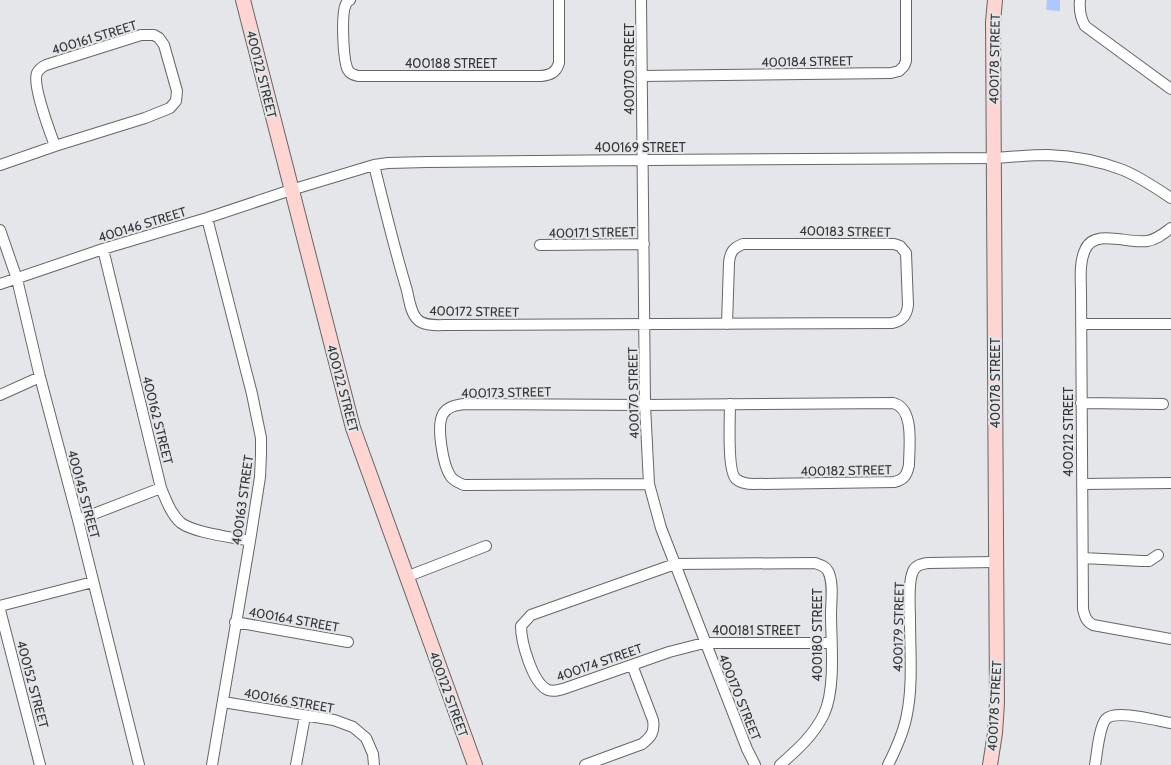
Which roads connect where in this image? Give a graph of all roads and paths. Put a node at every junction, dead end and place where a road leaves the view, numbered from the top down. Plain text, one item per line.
1 (243, 0) edge
2 (350, 0) edge
3 (558, 0) edge
4 (642, 0) edge
5 (906, 0) edge
6 (995, 0) edge
7 (1080, 0) edge
8 (642, 76) junction
9 (1171, 89) edge
10 (55, 146) junction
11 (993, 158) junction
12 (643, 160) junction
13 (0, 165) edge
14 (374, 165) junction
15 (292, 190) junction
16 (1171, 198) edge
17 (207, 218) junction
18 (1171, 228) edge
19 (0, 230) edge
20 (644, 244) junction
21 (540, 245) dead end
22 (103, 249) junction
23 (17, 279) junction
24 (0, 284) edge
25 (644, 324) junction
26 (727, 324) junction
27 (1081, 324) junction
28 (1171, 324) edge
29 (40, 377) junction
30 (0, 395) edge
31 (1081, 403) junction
32 (730, 404) junction
33 (1163, 404) dead end
34 (645, 405) junction
35 (1171, 483) edge
36 (649, 484) junction
37 (1082, 484) junction
38 (161, 488) junction
39 (78, 520) junction
40 (250, 541) junction
41 (486, 546) dead end
42 (1158, 555) dead end
43 (1083, 558) junction
44 (996, 562) junction
45 (675, 564) junction
46 (406, 577) junction
47 (93, 582) junction
48 (0, 606) edge
49 (0, 610) edge
50 (235, 622) junction
51 (1171, 638) edge
52 (348, 642) dead end
53 (704, 643) junction
54 (831, 643) junction
55 (632, 665) junction
56 (223, 702) junction
57 (305, 716) junction
58 (1171, 723) edge
59 (40, 765) edge
60 (139, 765) edge
61 (212, 765) edge
62 (296, 765) edge
63 (374, 765) edge
64 (475, 765) edge
65 (585, 765) edge
66 (755, 765) edge
67 (780, 765) edge
68 (888, 765) edge
69 (990, 765) edge
70 (1095, 765) edge

1 - 15 street, 400122 STREET
2 - 3 street, 400188 STREET
4 - 8 street, 400170 STREET
5 - 8 street, 400184 STREET
6 - 11 street, 400178 STREET
7 - 9 street
8 - 12 street, 400170 STREET
10 - 10 street, 400161 STREET
10 - 13 street, 400161 STREET
11 - 12 street, 400169 STREET
11 - 16 street, 400169 STREET
11 - 44 street, 400178 STREET
12 - 14 street, 400169 STREET
12 - 20 street, 400170 STREET
14 - 15 street, 400169 STREET
14 - 25 street, 400172 STREET
15 - 17 street, 400146 STREET
15 - 46 street, 400122 STREET
17 - 22 street, 400146 STREET
17 - 40 street, 400163 STREET
18 - 27 street, 400212 STREET
19 - 23 street, 400145 STREET
20 - 21 street, 400171 STREET
20 - 25 street, 400170 STREET
22 - 23 street, 400146 STREET
22 - 38 street, 400162 STREET
23 - 24 street, 400146 STREET
23 - 29 street, 400145 STREET
25 - 26 street, 400183 STREET
25 - 34 street, 400170 STREET
26 - 26 street, 400183 STREET
27 - 28 street
27 - 31 street, 400212 STREET
29 - 30 street
29 - 39 street, 400145 STREET
31 - 33 street
31 - 37 street, 400212 STREET
32 - 32 street, 400182 STREET
32 - 34 street, 400182 STREET
34 - 36 street, 400170 STREET
34 - 36 street, 400173 STREET
35 - 37 street
36 - 45 street, 400170 STREET
37 - 43 street, 400212 STREET
38 - 39 street
38 - 40 street, 400162 STREET
39 - 47 street, 400145 STREET
40 - 50 street, 400163 STREET
41 - 46 street
42 - 43 street
43 - 51 street, 400212 STREET
44 - 68 street, 400179 STREET
44 - 69 street, 400178 STREET
45 - 53 street, 400170 STREET
45 - 54 street, 400180 STREET
45 - 55 street, 400174 STREET
46 - 64 street, 400122 STREET
47 - 48 street
47 - 60 street, 400145 STREET
49 - 59 street, 400152 STREET
50 - 52 street, 400164 STREET
50 - 56 street, 400163 STREET
53 - 54 street, 400181 STREET
53 - 55 street, 400174 STREET
53 - 66 street, 400170 STREET
54 - 67 street, 400180 STREET
55 - 65 street
56 - 57 street, 400166 STREET
56 - 61 street, 400163 STREET
57 - 62 street
57 - 63 street, 400166 STREET
58 - 70 street

